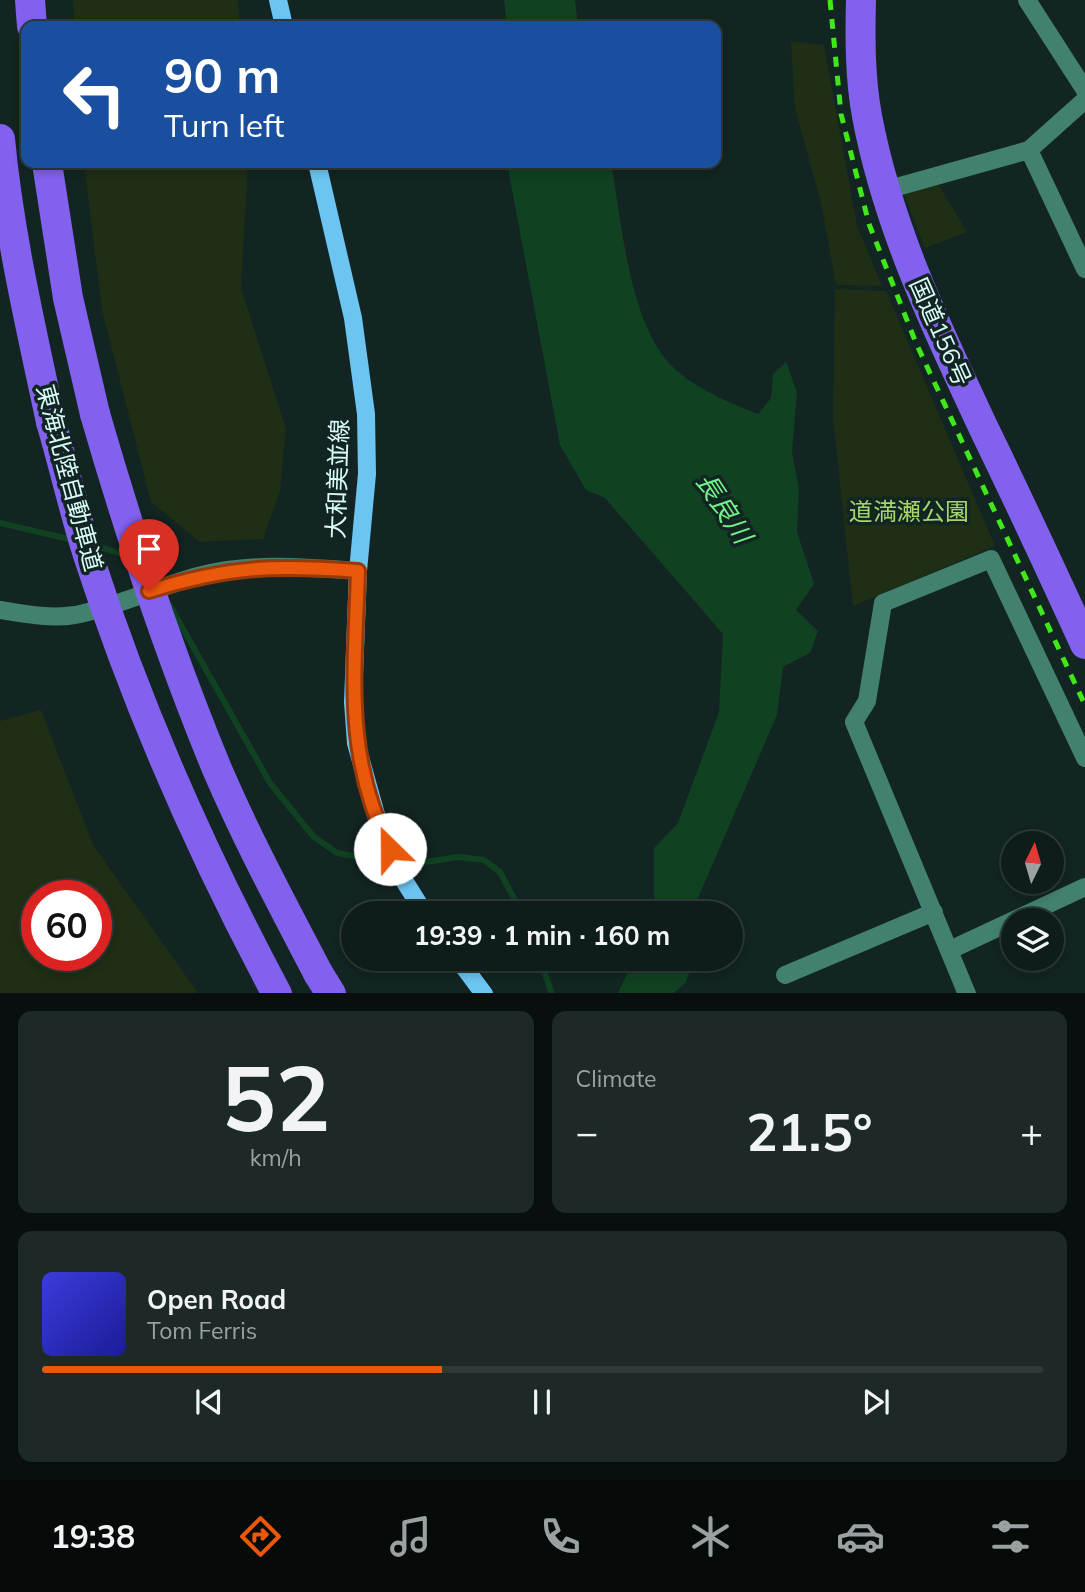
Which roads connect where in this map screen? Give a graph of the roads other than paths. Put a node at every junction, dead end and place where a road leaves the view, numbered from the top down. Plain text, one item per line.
1 (30, 0) edge
2 (278, 0) edge
3 (860, 0) edge
4 (1027, 0) edge
5 (32, 21) edge
6 (283, 21) edge
7 (1085, 90) edge
8 (1085, 100) edge
9 (0, 139) edge
10 (1029, 150) junction
11 (48, 168) edge
12 (318, 168) edge
13 (886, 190) junction
14 (1085, 269) edge
15 (358, 571) junction
16 (0, 610) edge
17 (1085, 645) edge
18 (1085, 758) edge
19 (1085, 887) edge
20 (417, 901) edge
21 (934, 912) junction
22 (950, 950) junction
23 (467, 971) edge
24 (785, 975) dead end
25 (325, 984) edge
26 (277, 993) edge
27 (484, 993) edge
28 (967, 993) edge

1 - 5 highway
2 - 6 main road
3 - 13 highway, 国道156号
4 - 7 street
8 - 10 street
9 - 26 highway, 東海北陸自動車道, bridge
10 - 13 street
10 - 14 street
11 - 25 highway, 東海北陸自動車道, bridge
12 - 15 main road, 大和美並線
13 - 17 highway, 国道156号
15 - 16 street
15 - 20 main road, 大和美並線
18 - 21 street
19 - 22 street
21 - 22 street
21 - 24 street
22 - 28 street
23 - 27 main road

